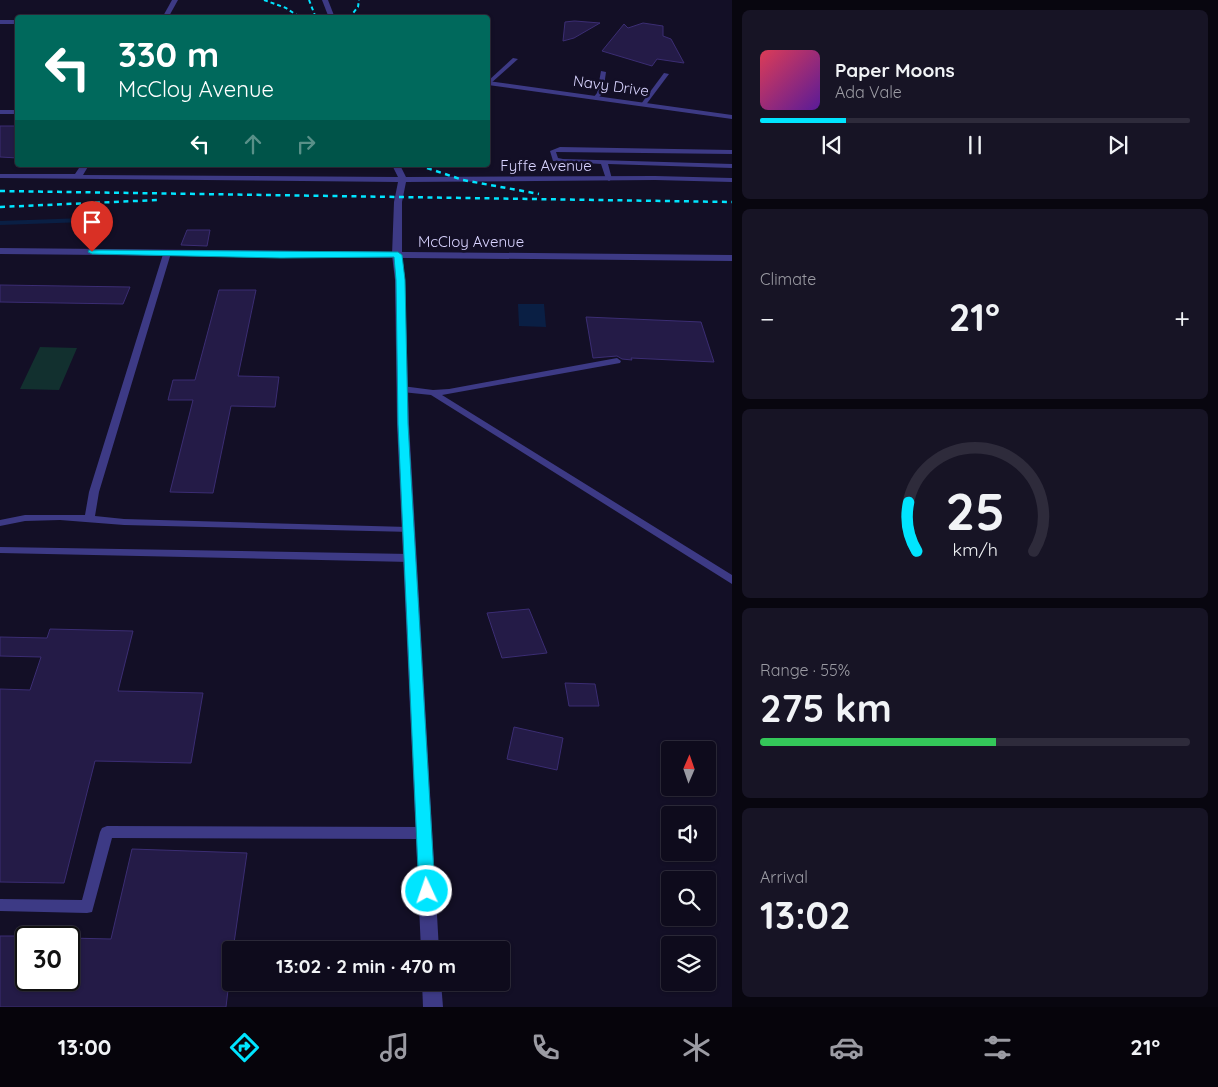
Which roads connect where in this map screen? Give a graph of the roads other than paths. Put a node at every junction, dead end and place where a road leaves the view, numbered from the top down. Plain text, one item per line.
1 (175, 0) edge
2 (325, 0) edge
3 (167, 15) edge
4 (331, 15) edge
5 (0, 22) edge
6 (15, 22) edge
7 (515, 59) dead end
8 (603, 72) dead end
9 (666, 74) dead end
10 (490, 81) edge
11 (490, 83) edge
12 (596, 98) junction
13 (643, 105) junction
14 (0, 112) edge
15 (15, 112) edge
16 (732, 117) edge
17 (732, 152) edge
18 (604, 162) junction
19 (732, 166) edge
20 (84, 167) edge
21 (397, 167) edge
22 (0, 176) edge
23 (78, 177) junction
24 (609, 179) junction
25 (403, 180) junction
26 (732, 180) edge
27 (0, 251) edge
28 (167, 253) junction
29 (398, 255) junction
30 (732, 258) edge
31 (616, 361) dead end
32 (402, 389) junction
33 (433, 393) junction
34 (90, 518) junction
35 (0, 523) edge
36 (408, 530) junction
37 (0, 550) edge
38 (410, 558) junction
39 (732, 580) edge
40 (424, 833) junction
41 (0, 905) edge
42 (430, 941) edge
43 (432, 991) edge
44 (433, 1007) edge

1 - 3 street
2 - 4 street
5 - 6 street
7 - 10 lane
8 - 12 lane
9 - 13 lane
11 - 12 street, Navy Drive
12 - 13 street, Navy Drive
13 - 16 street, Navy Drive
14 - 15 street
17 - 18 lane
18 - 19 lane
18 - 24 lane
20 - 23 street
21 - 25 street
22 - 23 street, Fyffe Avenue
23 - 25 street, Fyffe Avenue
24 - 25 street, Fyffe Avenue
24 - 26 street, Fyffe Avenue
25 - 29 street
27 - 28 street, McCloy Avenue
28 - 29 street, McCloy Avenue
28 - 34 lane
29 - 30 street, McCloy Avenue
29 - 32 street
31 - 33 lane
32 - 33 lane
32 - 36 street
33 - 39 lane
34 - 35 lane
34 - 36 lane
36 - 38 street
37 - 38 lane
38 - 40 street
40 - 41 lane
40 - 42 street
43 - 44 street

